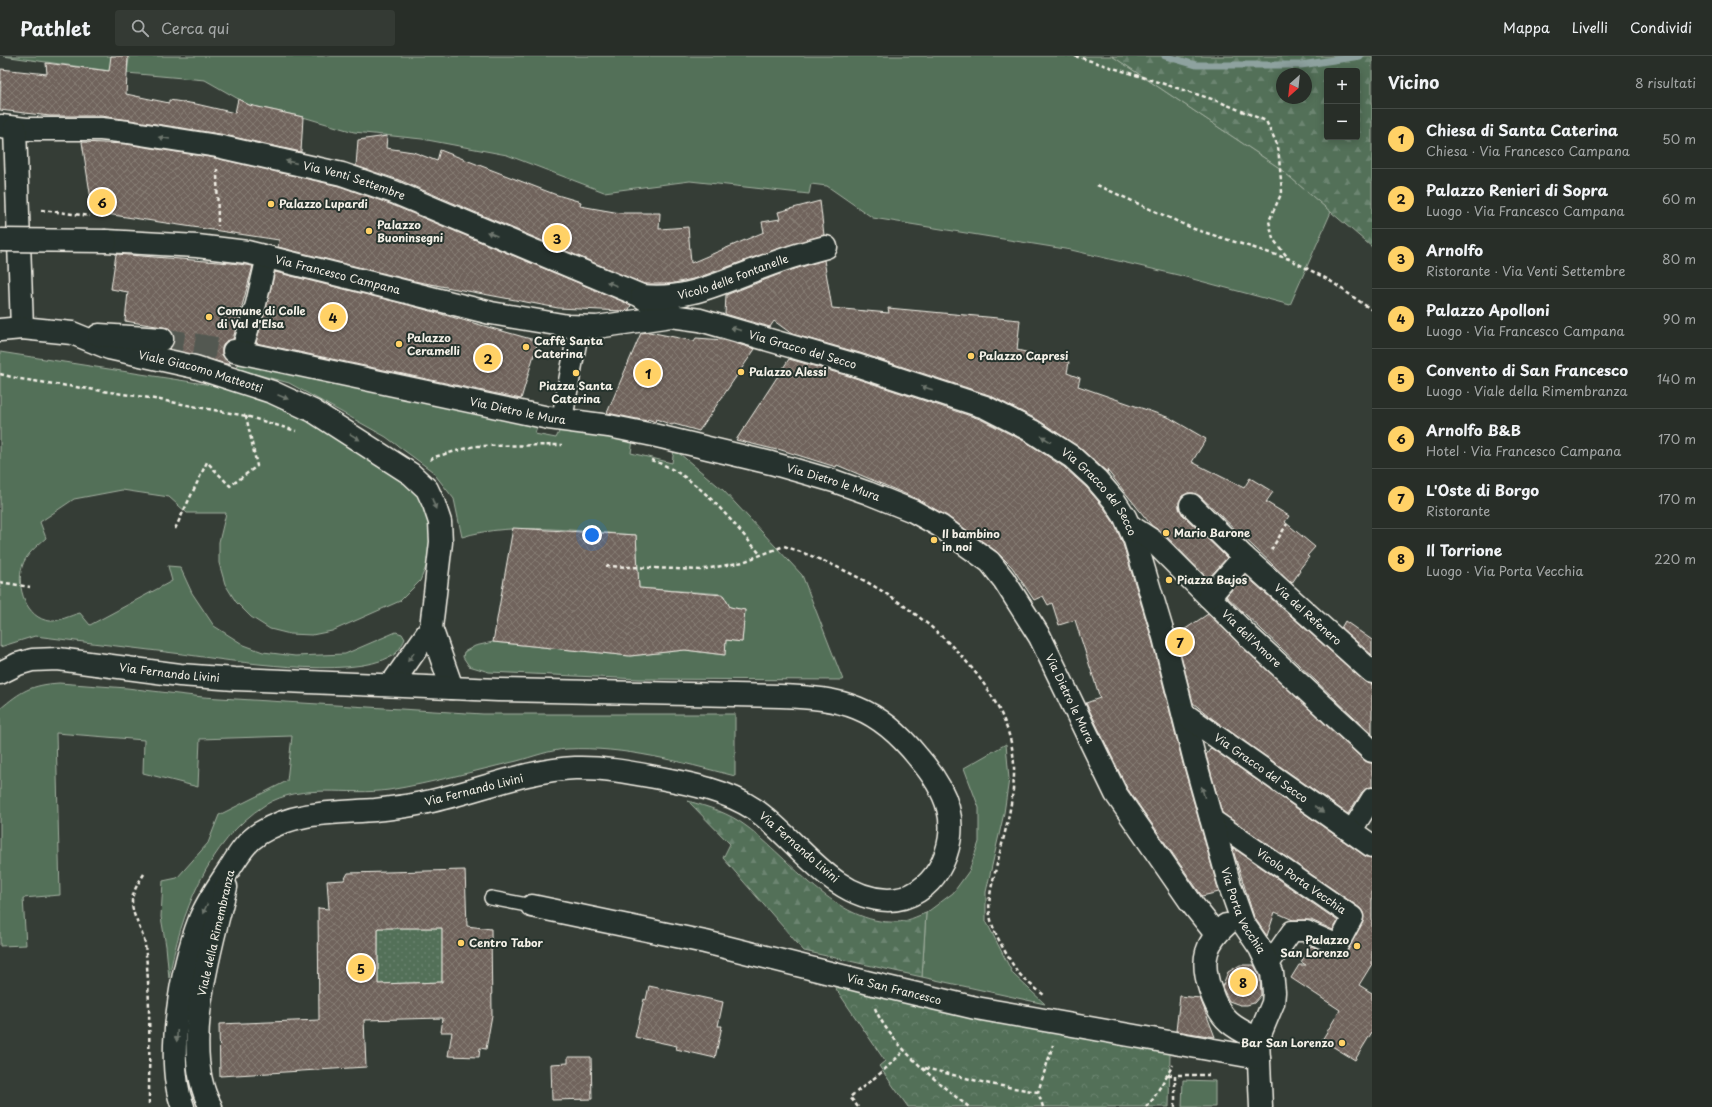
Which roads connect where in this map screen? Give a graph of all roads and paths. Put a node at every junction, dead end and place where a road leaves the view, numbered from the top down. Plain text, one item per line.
1 (1075, 56) edge
2 (8, 127) edge
3 (217, 146) junction
4 (1097, 185) dead end
5 (38, 209) dead end
6 (98, 217) dead end
7 (0, 240) edge
8 (826, 247) dead end
9 (218, 248) junction
10 (266, 256) junction
11 (1289, 259) junction
12 (639, 295) junction
13 (1372, 310) edge
14 (671, 316) junction
15 (579, 327) junction
16 (22, 328) junction
17 (0, 330) edge
18 (72, 333) junction
19 (162, 339) tunnel mouth
20 (238, 352) joint
21 (0, 374) edge
22 (246, 416) junction
23 (562, 419) junction
24 (297, 431) dead end
25 (569, 445) dead end
26 (646, 459) dead end
27 (411, 474) junction
28 (1191, 505) dead end
29 (1287, 524) dead end
30 (1130, 526) junction
31 (174, 529) dead end
32 (1252, 563) junction
33 (606, 566) dead end
34 (0, 582) edge
35 (30, 587) dead end
36 (1209, 597) junction
37 (431, 628) junction
38 (1372, 672) edge
39 (0, 673) edge
40 (391, 685) junction
41 (452, 688) junction
42 (1184, 714) junction
43 (1372, 751) edge
44 (1372, 798) edge
45 (1210, 818) junction
46 (1351, 832) junction
47 (1372, 846) edge
48 (232, 864) junction
49 (144, 874) dead end
50 (491, 898) dead end
51 (532, 906) joint
52 (1243, 923) junction
53 (1216, 934) junction
54 (1269, 964) junction
55 (874, 984) junction
56 (1259, 1049) junction
57 (905, 1050) junction
58 (1179, 1053) junction
59 (923, 1067) junction
60 (1168, 1074) junction
61 (1214, 1074) dead end
62 (1175, 1075) junction
63 (1038, 1092) dead end
64 (149, 1107) edge
65 (183, 1107) edge
66 (212, 1107) edge
67 (858, 1107) edge
68 (969, 1107) edge
69 (1146, 1107) edge
70 (1174, 1107) edge
71 (1261, 1107) edge

1 - 11 path
3 -> 2 street, Via Venti Settembre
2 - 16 street
3 - 9 path
12 -> 3 street, Via Venti Settembre
4 - 11 path
5 - 6 path
7 - 9 street, Via Francesco Campana, bridge
8 - 12 street, Vicolo delle Fontanelle
9 - 10 street, Via Francesco Campana
10 - 15 street, Via Francesco Campana
10 - 20 street
11 - 13 path
12 - 14 street, Via Venti Settembre
14 - 15 street, Via Francesco Campana
30 -> 14 street, Via Gracco del Secco
15 - 23 street
16 - 17 street, Viale Giacomo Matteotti
16 - 18 street, Viale Giacomo Matteotti
18 - 19 street
18 -> 27 street, Viale Giacomo Matteotti
20 - 23 street, Via Dietro le Mura
21 - 22 path
22 - 24 path
22 - 31 path
23 - 53 street, Via Dietro le Mura
25 - 27 path
26 - 33 path
27 -> 37 street, Viale Giacomo Matteotti
28 - 32 street, Via del Refenero
29 - 32 path
30 - 36 street, Via dell'Amore
30 - 42 street, Via Gracco del Secco
32 - 36 street
32 - 38 street, Via del Refenero
34 - 35 path
36 - 43 street, Via dell'Amore
37 -> 40 street, Viale Giacomo Matteotti
37 - 41 street, Viale Giacomo Matteotti
39 - 40 street, Via Fernando Livini
40 - 41 street
41 - 48 street, Via Fernando Livini
45 -> 42 street, Via Porta Vecchia
42 -> 46 street, Via Gracco del Secco
44 - 46 street
45 - 52 street, Via Porta Vecchia
45 - 54 street, Vicolo Porta Vecchia
46 - 47 street, Via Gracco del Secco
48 -> 65 street, Viale della Rimembranza
48 - 66 street, Viale della Rimembranza
49 - 64 path
50 - 51 lane
51 - 55 street, Via San Francesco
52 - 53 street
52 - 54 street, Via Porta Vecchia
53 - 56 street
54 - 56 street, Via Porta Vecchia
55 - 57 path
55 - 58 street, Via San Francesco, bridge
56 - 58 street, Via San Francesco
56 - 71 street, Via Porta Vecchia
57 - 59 path
57 - 67 path
58 - 60 path
59 - 63 path
59 - 68 path
60 - 62 path
60 - 69 path
61 - 62 path
62 - 70 path

